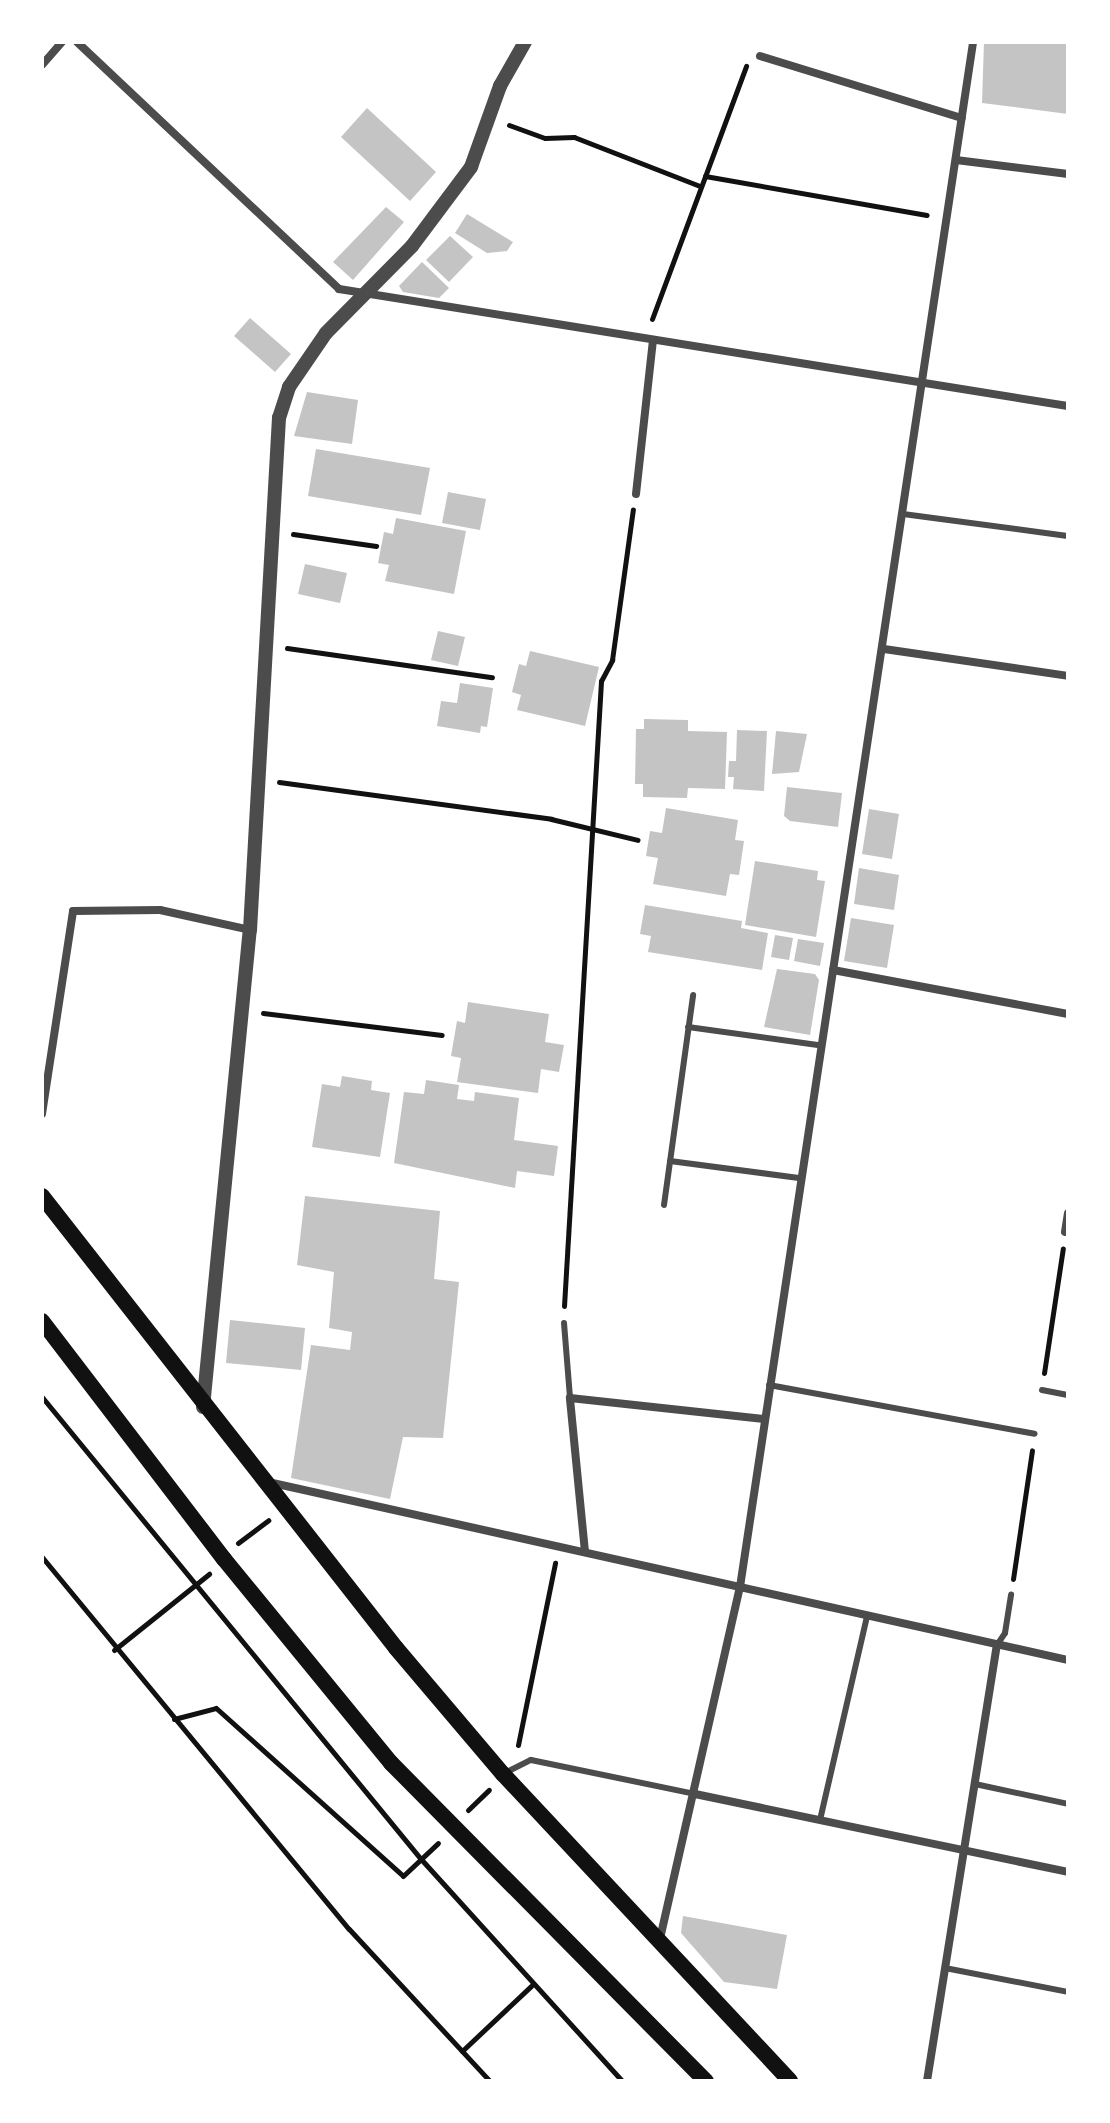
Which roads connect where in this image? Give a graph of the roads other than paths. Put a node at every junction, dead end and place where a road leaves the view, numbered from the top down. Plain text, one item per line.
1 (62, 42) edge
2 (77, 42) edge
3 (525, 42) edge
4 (973, 42) edge
5 (756, 55) road end
6 (42, 65) edge
7 (962, 118) junction
8 (956, 160) junction
9 (1068, 174) edge
10 (360, 295) junction
11 (649, 340) junction
12 (923, 383) junction
13 (1068, 406) edge
14 (636, 494) road end
15 (903, 514) junction
16 (1068, 536) edge
17 (884, 649) junction
18 (1068, 676) edge
19 (250, 930) junction
20 (833, 970) junction
21 (693, 995) dead end
22 (1068, 1014) edge
23 (688, 1027) junction
24 (818, 1045) junction
25 (42, 1114) edge
26 (670, 1161) junction
27 (799, 1178) junction
28 (42, 1196) edge
29 (664, 1205) dead end
30 (1068, 1213) edge
31 (1065, 1232) dead end
32 (42, 1321) edge
33 (564, 1323) road end
34 (769, 1385) junction
35 (1042, 1390) dead end
36 (1068, 1395) edge
37 (570, 1398) junction
38 (203, 1408) junction
39 (764, 1419) junction
40 (1035, 1434) dead end
41 (259, 1480) junction
42 (585, 1552) junction
43 (740, 1587) junction
44 (1011, 1594) dead end
45 (867, 1616) junction
46 (997, 1645) junction
47 (1068, 1660) edge
48 (500, 1779) junction
49 (975, 1784) junction
50 (695, 1794) junction
51 (1068, 1804) edge
52 (820, 1820) junction
53 (964, 1850) junction
54 (1068, 1872) edge
55 (659, 1943) junction
56 (945, 1968) junction
57 (1068, 1992) edge
58 (706, 2081) edge
59 (790, 2081) edge
60 (927, 2081) edge

1 - 6 street
2 - 10 street
3 - 10 street
4 - 7 street
5 - 7 street
7 - 8 street
8 - 9 street
8 - 12 street
10 - 11 street
10 - 19 street
11 - 12 street
11 - 14 street
12 - 13 street
12 - 15 street
15 - 16 lane
15 - 17 street
17 - 18 street
17 - 20 street
19 - 25 street
19 - 38 street
20 - 22 street
20 - 24 street
21 - 23 lane
23 - 24 lane
23 - 26 lane
24 - 27 street
26 - 27 lane
26 - 29 lane
27 - 34 street
28 - 38 main road
30 - 31 street
32 - 58 main road
33 - 37 lane
34 - 39 street
34 - 40 lane
35 - 36 lane
37 - 39 street
37 - 42 street
38 - 41 main road
39 - 43 street
41 - 42 street
41 - 48 main road
42 - 43 street
43 - 45 street
43 - 50 street
44 - 46 lane
45 - 46 street
45 - 52 lane
46 - 47 street
46 - 49 street
48 - 50 lane
48 - 55 main road
49 - 51 lane
49 - 53 street
50 - 52 street
50 - 55 street
52 - 53 street
53 - 54 street
53 - 56 street
55 - 59 main road
56 - 57 lane
56 - 60 street

